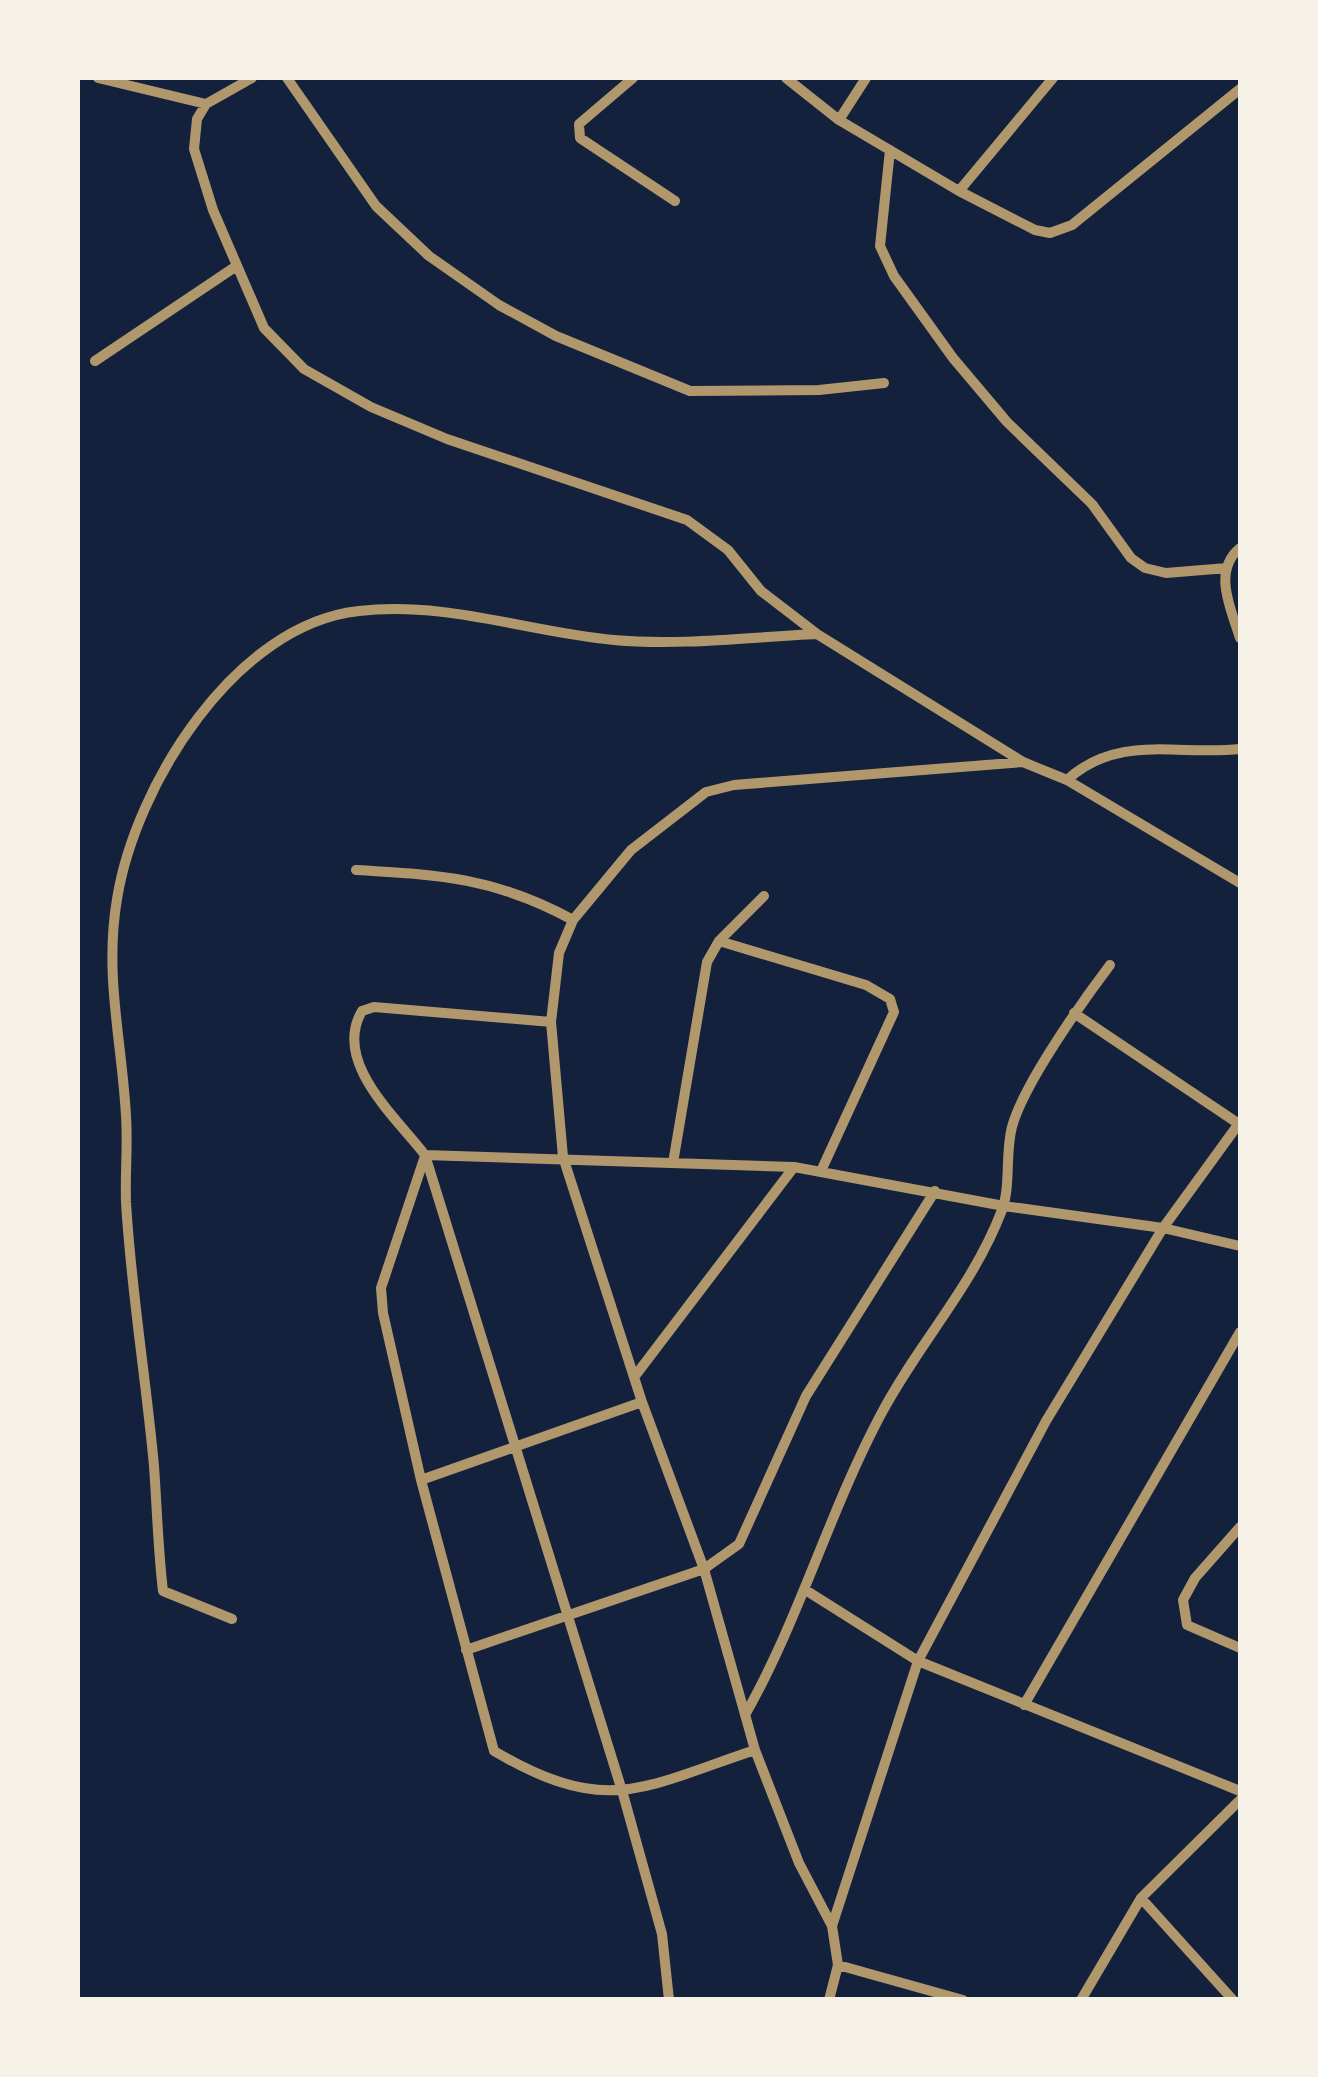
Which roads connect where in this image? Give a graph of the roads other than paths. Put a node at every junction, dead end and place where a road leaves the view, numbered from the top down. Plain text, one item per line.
1 (98, 78) edge
2 (252, 78) edge
3 (287, 78) edge
4 (633, 78) edge
5 (786, 78) edge
6 (866, 78) edge
7 (1052, 78) edge
8 (1240, 89) edge
9 (206, 104) junction
10 (839, 120) junction
11 (890, 150) junction
12 (959, 192) junction
13 (676, 201) dead end
14 (235, 267) junction
15 (95, 361) dead end
16 (884, 383) dead end
17 (1240, 548) edge
18 (1226, 568) junction
19 (817, 634) junction
20 (1240, 638) edge
21 (1240, 748) edge
22 (1023, 762) junction
23 (1067, 780) junction
24 (356, 870) dead end
25 (1240, 883) edge
26 (764, 896) dead end
27 (573, 920) junction
28 (719, 941) junction
29 (1110, 966) dead end
30 (1074, 1013) junction
31 (552, 1022) junction
32 (1240, 1123) edge
33 (425, 1155) junction
34 (563, 1157) junction
35 (673, 1163) junction
36 (794, 1167) junction
37 (821, 1172) junction
38 (935, 1191) junction
39 (1004, 1206) junction
40 (1164, 1228) junction
41 (1240, 1246) edge
42 (1240, 1332) edge
43 (635, 1376) junction
44 (642, 1402) junction
45 (516, 1447) junction
46 (421, 1480) junction
47 (1240, 1526) edge
48 (704, 1569) junction
49 (807, 1591) junction
50 (568, 1615) junction
51 (232, 1619) dead end
52 (1240, 1648) edge
53 (466, 1650) junction
54 (918, 1660) junction
55 (1024, 1704) junction
56 (745, 1715) junction
57 (755, 1750) junction
58 (1240, 1791) edge
59 (623, 1794) junction
60 (1240, 1800) edge
61 (1142, 1898) junction
62 (832, 1926) junction
63 (838, 1965) junction
64 (669, 2000) edge
65 (829, 2000) edge
66 (963, 2000) edge
67 (1082, 2000) edge
68 (1234, 2000) edge

1 - 9 street
2 - 9 street
3 - 16 street
4 - 13 street
5 - 10 street
6 - 10 street
7 - 12 street
8 - 12 street
9 - 14 street
10 - 11 street
11 - 12 street
11 - 18 street
14 - 15 street
14 - 19 street
17 - 18 street
18 - 20 street
19 - 22 street
19 - 51 street
21 - 23 street
22 - 23 street
22 - 27 street
23 - 25 street
24 - 27 street
26 - 28 street
27 - 31 street
28 - 35 street
28 - 37 street
29 - 30 street
30 - 32 street
30 - 39 street
31 - 33 street
31 - 34 street
32 - 40 street
33 - 34 street
33 - 45 street
33 - 46 street
34 - 35 street
34 - 43 street
35 - 36 street
36 - 37 street
36 - 43 street
37 - 38 street
38 - 39 street
38 - 48 street
39 - 40 street
39 - 49 street
40 - 41 street
40 - 54 street
42 - 55 street
43 - 44 street
44 - 45 street
44 - 48 street
45 - 46 street
45 - 50 street
46 - 53 street
47 - 52 street
48 - 50 street
48 - 56 street
49 - 54 street
49 - 56 street
50 - 53 street
50 - 59 street
53 - 59 street
54 - 55 street
54 - 62 street
55 - 58 street
56 - 57 street
57 - 59 street
57 - 62 street
59 - 64 street
60 - 61 street
61 - 67 street
61 - 68 street
62 - 63 street
63 - 65 street
63 - 66 street

